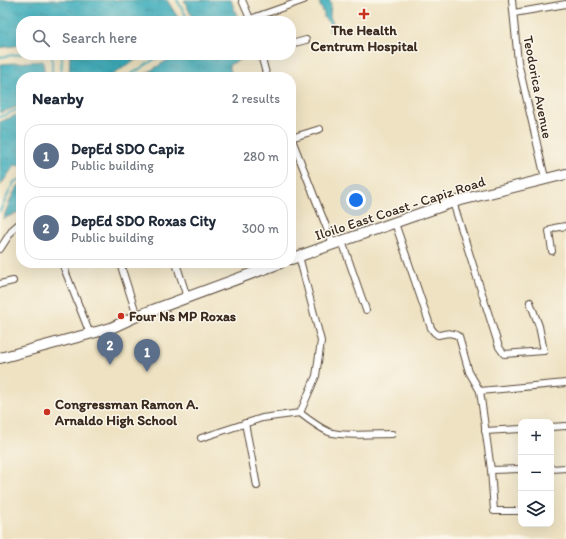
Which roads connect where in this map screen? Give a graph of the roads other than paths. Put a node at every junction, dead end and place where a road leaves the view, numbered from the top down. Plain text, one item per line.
1 (242, 0) edge
2 (304, 0) edge
3 (512, 0) edge
4 (566, 4) edge
5 (514, 14) junction
6 (249, 16) edge
7 (262, 16) edge
8 (306, 40) dead end
9 (296, 43) edge
10 (262, 60) edge
11 (266, 72) edge
12 (320, 129) dead end
13 (296, 136) edge
14 (296, 148) edge
15 (566, 174) edge
16 (545, 178) junction
17 (453, 202) junction
18 (395, 222) junction
19 (16, 226) edge
20 (566, 226) edge
21 (338, 243) junction
22 (0, 249) edge
23 (552, 251) dead end
24 (296, 258) edge
25 (296, 261) edge
26 (64, 268) edge
27 (122, 268) edge
28 (178, 268) edge
29 (266, 268) edge
30 (13, 281) dead end
31 (0, 284) edge
32 (187, 297) junction
33 (530, 302) dead end
34 (366, 310) dead end
35 (137, 316) junction
36 (90, 334) junction
37 (0, 358) edge
38 (566, 383) edge
39 (480, 391) junction
40 (300, 412) junction
41 (245, 423) junction
42 (566, 426) edge
43 (554, 427) edge
44 (518, 429) edge
45 (486, 431) junction
46 (392, 434) dead end
47 (201, 438) dead end
48 (566, 468) edge
49 (518, 469) edge
50 (554, 469) edge
51 (491, 470) junction
52 (257, 486) dead end
53 (518, 511) edge

1 - 6 street
2 - 7 street
3 - 5 street, Teodorica Avenue
4 - 5 street
5 - 16 street, Teodorica Avenue
8 - 9 street
10 - 11 street
12 - 13 street
14 - 21 street
15 - 16 main road, Iloilo East Coast - Capiz Road
16 - 17 main road, Iloilo East Coast - Capiz Road
17 - 18 main road, Iloilo East Coast - Capiz Road
17 - 33 street
18 - 21 main road, Iloilo East Coast - Capiz Road
18 - 39 street
19 - 22 street
20 - 23 street
21 - 24 main road, Iloilo East Coast - Capiz Road
21 - 34 street
25 - 40 street
26 - 36 street
27 - 35 street
28 - 32 street
29 - 32 main road
30 - 31 street
32 - 35 main road
35 - 36 main road
36 - 37 main road
38 - 39 street
39 - 45 street
40 - 41 street
40 - 46 street
41 - 47 street
41 - 52 street
42 - 43 street
44 - 45 street
45 - 51 street
48 - 50 street
49 - 51 street
51 - 53 street

